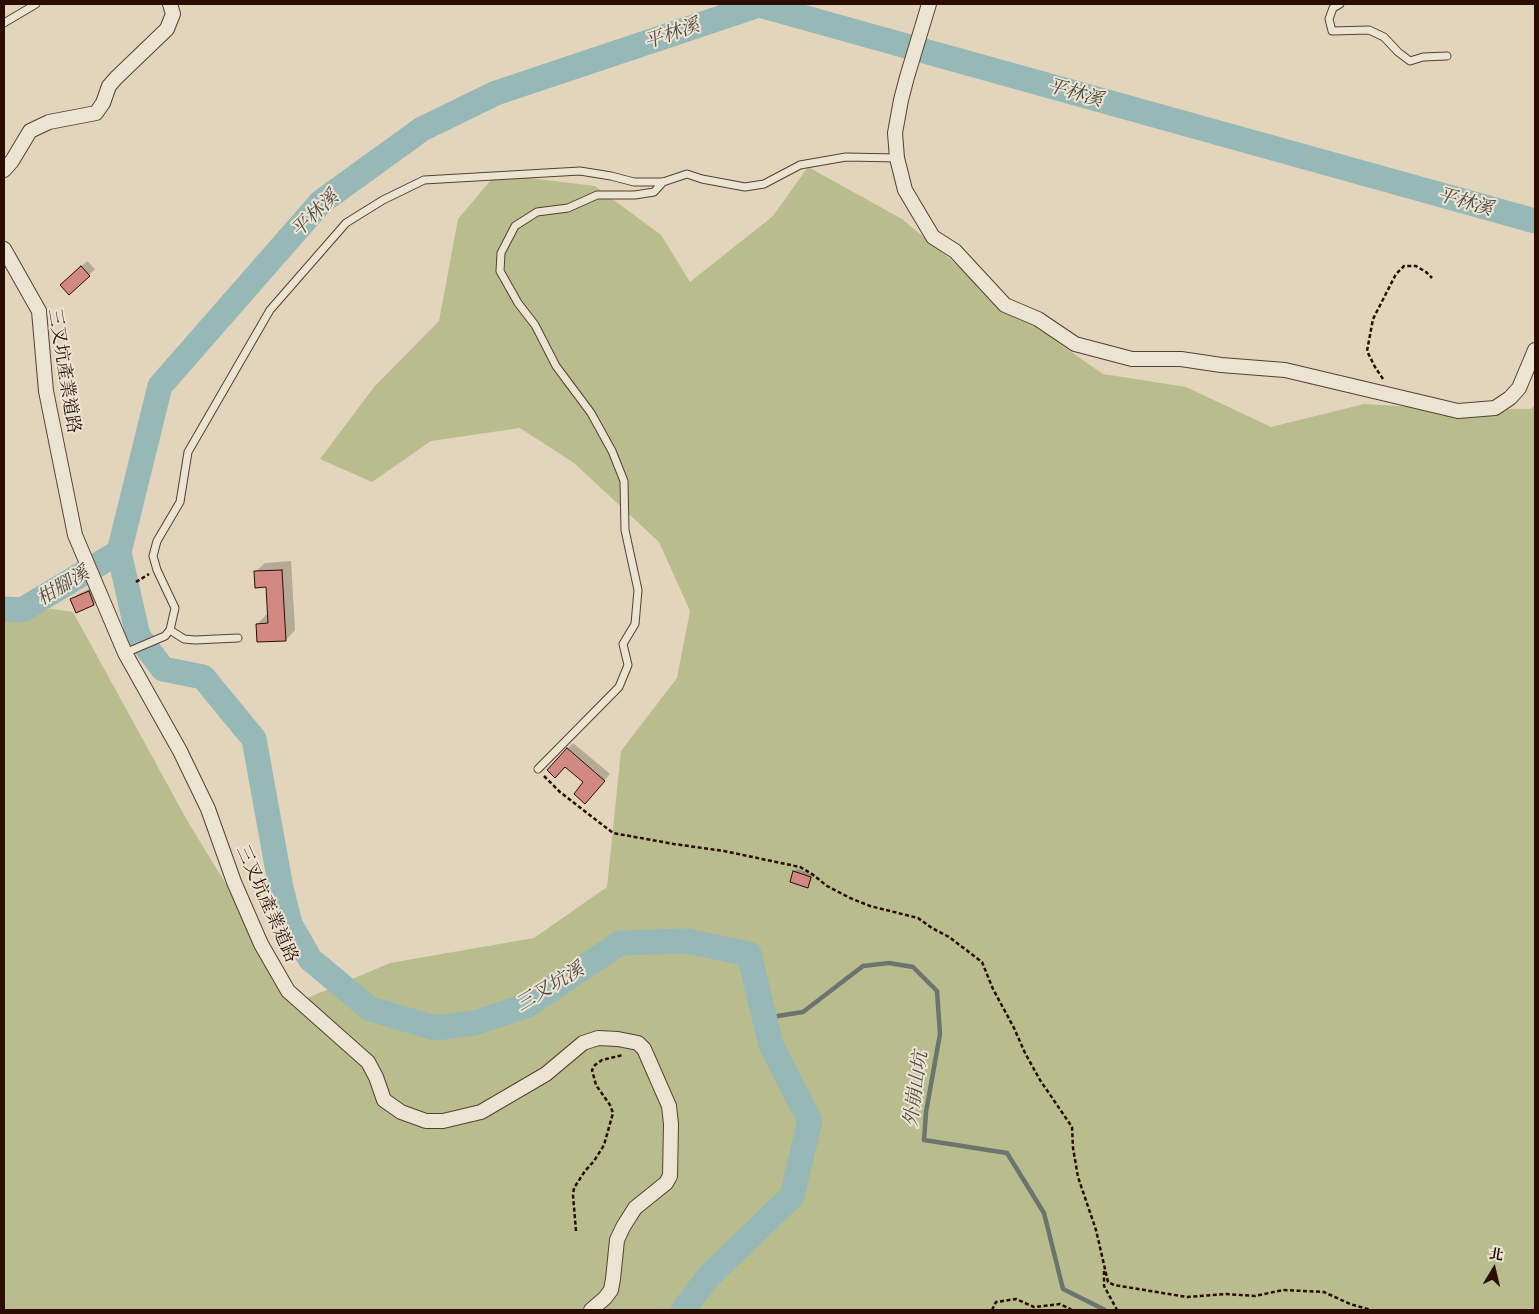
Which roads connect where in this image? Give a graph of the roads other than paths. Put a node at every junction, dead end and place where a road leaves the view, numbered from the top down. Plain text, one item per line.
1 (36, 4) edge
2 (170, 4) edge
3 (1340, 4) edge
4 (928, 6) edge
5 (4, 23) edge
6 (1447, 56) dead end
7 (896, 158) junction
8 (4, 170) edge
9 (663, 182) junction
10 (4, 249) edge
11 (1535, 350) edge
12 (170, 630) junction
13 (238, 638) dead end
14 (124, 653) junction
15 (538, 769) road end
16 (591, 1310) edge

1 - 5 lane
2 - 8 street
3 - 6 lane
4 - 7 street
7 - 9 lane
7 - 11 street
9 - 12 lane
9 - 15 lane
10 - 14 street, 三叉坑產業道路
12 - 13 lane
12 - 14 lane
14 - 16 street, 三叉坑產業道路

